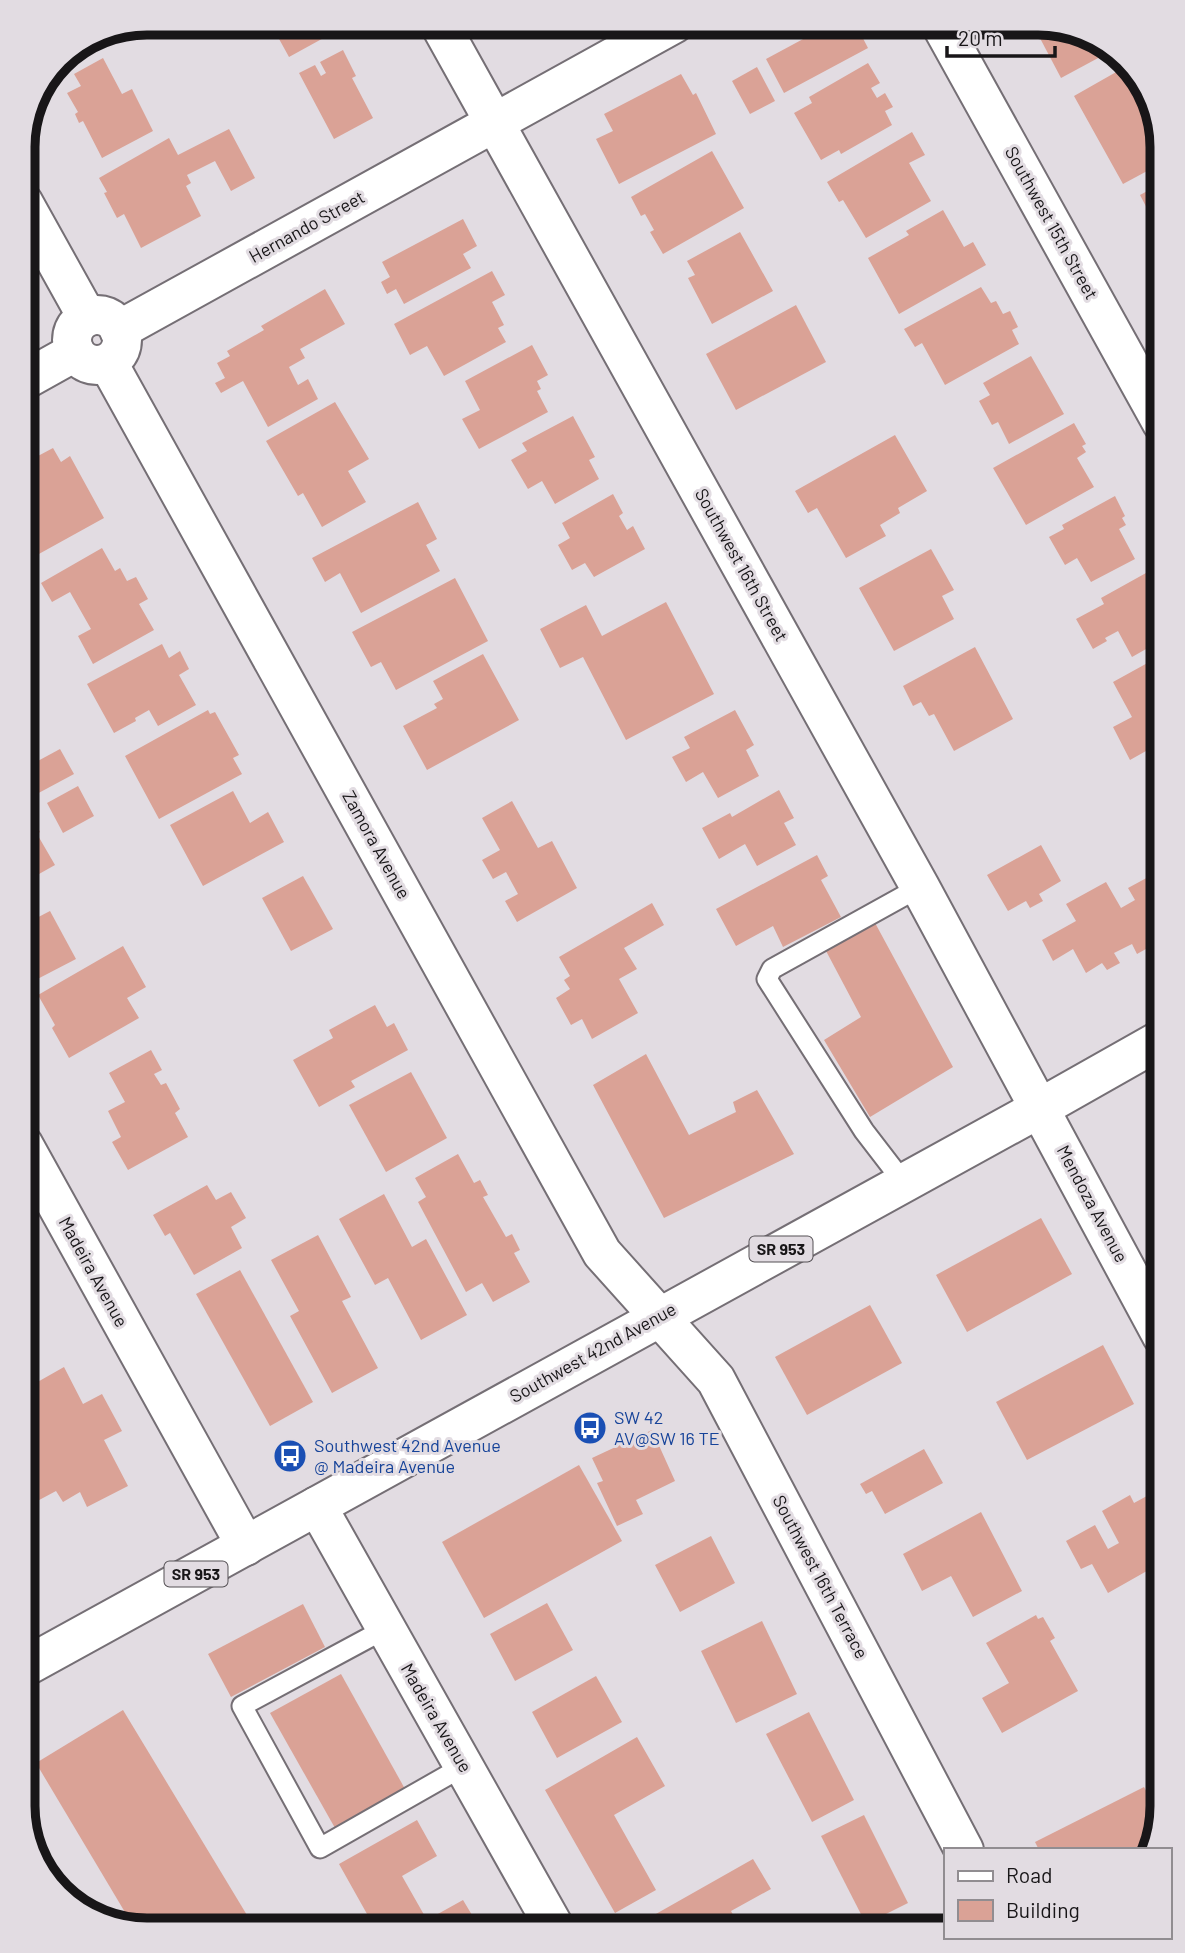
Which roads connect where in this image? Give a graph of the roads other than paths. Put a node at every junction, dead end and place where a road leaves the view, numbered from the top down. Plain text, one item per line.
1 (446, 35) edge
2 (653, 35) edge
3 (947, 35) edge
4 (495, 123) junction
5 (35, 224) edge
6 (97, 340) junction
7 (35, 374) edge
8 (1150, 400) edge
9 (919, 887) junction
10 (1150, 1046) edge
11 (1040, 1108) junction
12 (35, 1166) edge
13 (904, 1183) junction
14 (1150, 1291) edge
15 (659, 1316) junction
16 (317, 1506) junction
17 (246, 1546) junction
18 (385, 1629) junction
19 (35, 1661) edge
20 (464, 1766) junction
21 (963, 1848) edge
22 (549, 1918) edge

1 - 4 street, Southwest 16th Street
2 - 4 street, Hernando Street
3 - 8 street, Southwest 15th Street
4 - 6 street, Hernando Street
4 - 9 street, Southwest 16th Street
5 - 6 street, Zamora Avenue
6 - 7 street, Hernando Street
6 - 15 street, Zamora Avenue
9 - 11 street, Southwest 16th Street
9 - 13 lane
10 - 11 street, Southwest 42nd Avenue / SR 953
11 - 13 street, Southwest 42nd Avenue / SR 953
11 - 14 street, Mendoza Avenue
12 - 17 street, Madeira Avenue
13 - 15 street, Southwest 42nd Avenue / SR 953
15 - 16 street, Southwest 42nd Avenue / SR 953
15 - 21 street, Southwest 16th Terrace
16 - 17 street, Southwest 42nd Avenue / SR 953
16 - 18 street, Madeira Avenue
17 - 19 street, Southwest 42nd Avenue / SR 953
18 - 20 street, Madeira Avenue
18 - 20 lane
20 - 22 street, Madeira Avenue

